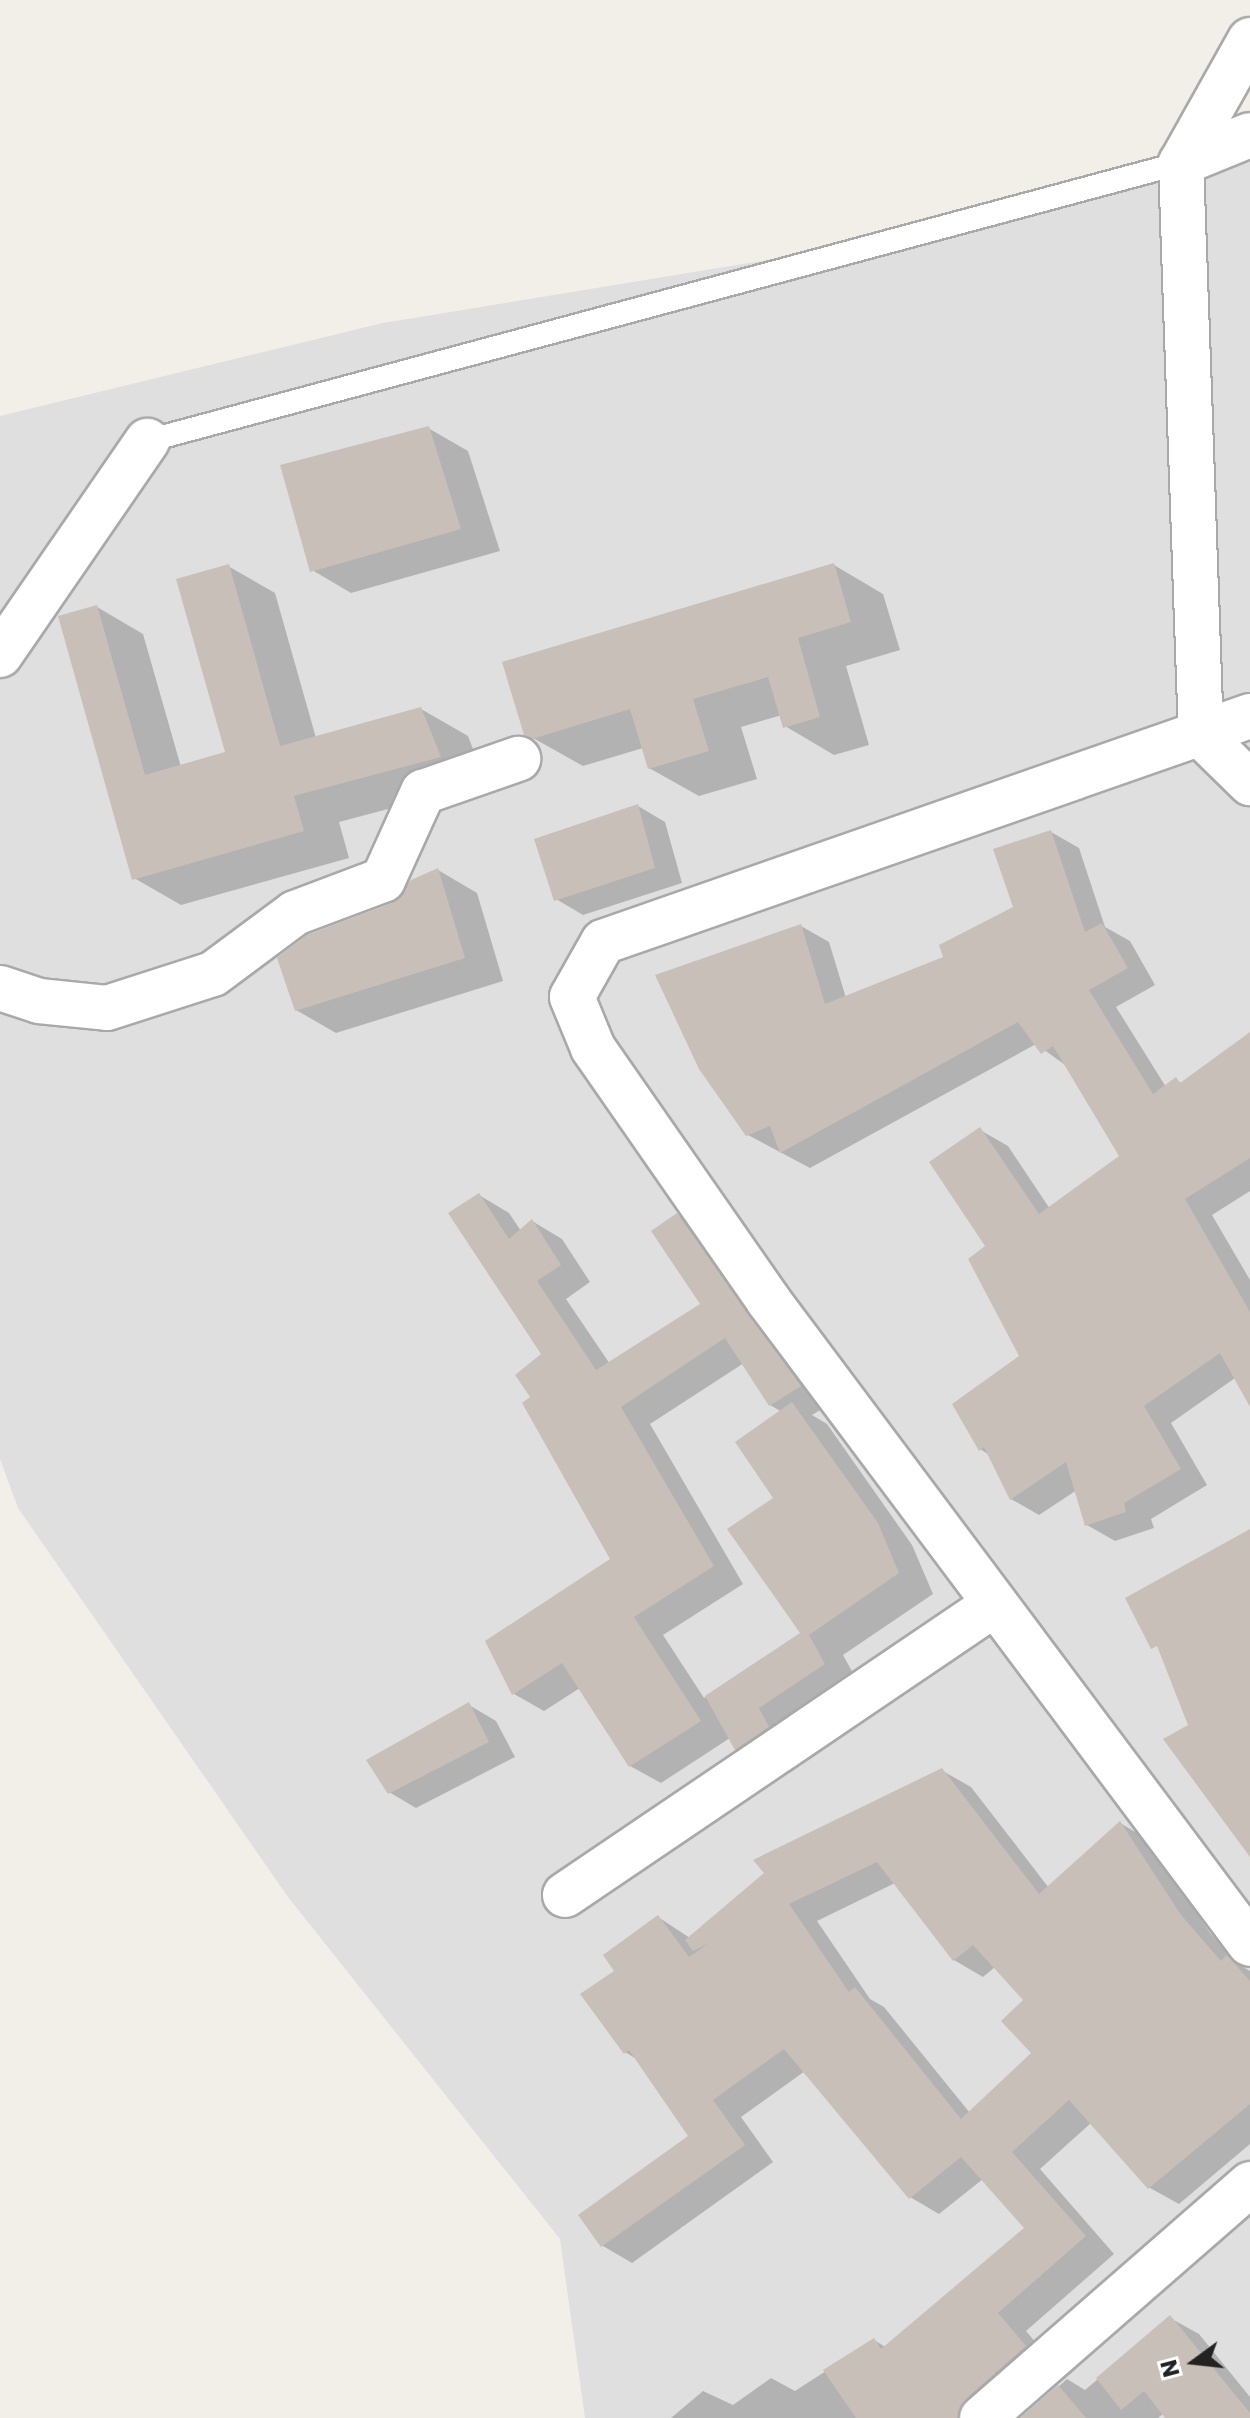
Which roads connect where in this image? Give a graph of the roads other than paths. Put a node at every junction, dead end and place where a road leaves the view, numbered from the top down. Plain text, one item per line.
1 (1250, 40) edge
2 (1250, 135) edge
3 (1181, 163) junction
4 (147, 441) joint
5 (0, 655) edge
6 (1250, 716) edge
7 (1201, 735) junction
8 (518, 759) dead end
9 (1250, 783) edge
10 (0, 988) edge
11 (992, 1606) junction
12 (565, 1895) dead end
13 (1250, 1944) edge
14 (1250, 2184) edge
15 (982, 2418) edge

1 - 3 street
2 - 3 street
3 - 4 lane
3 - 7 street
4 - 5 street
6 - 7 street
7 - 9 street
7 - 11 street
8 - 10 street
11 - 12 street
11 - 13 street
14 - 15 street

